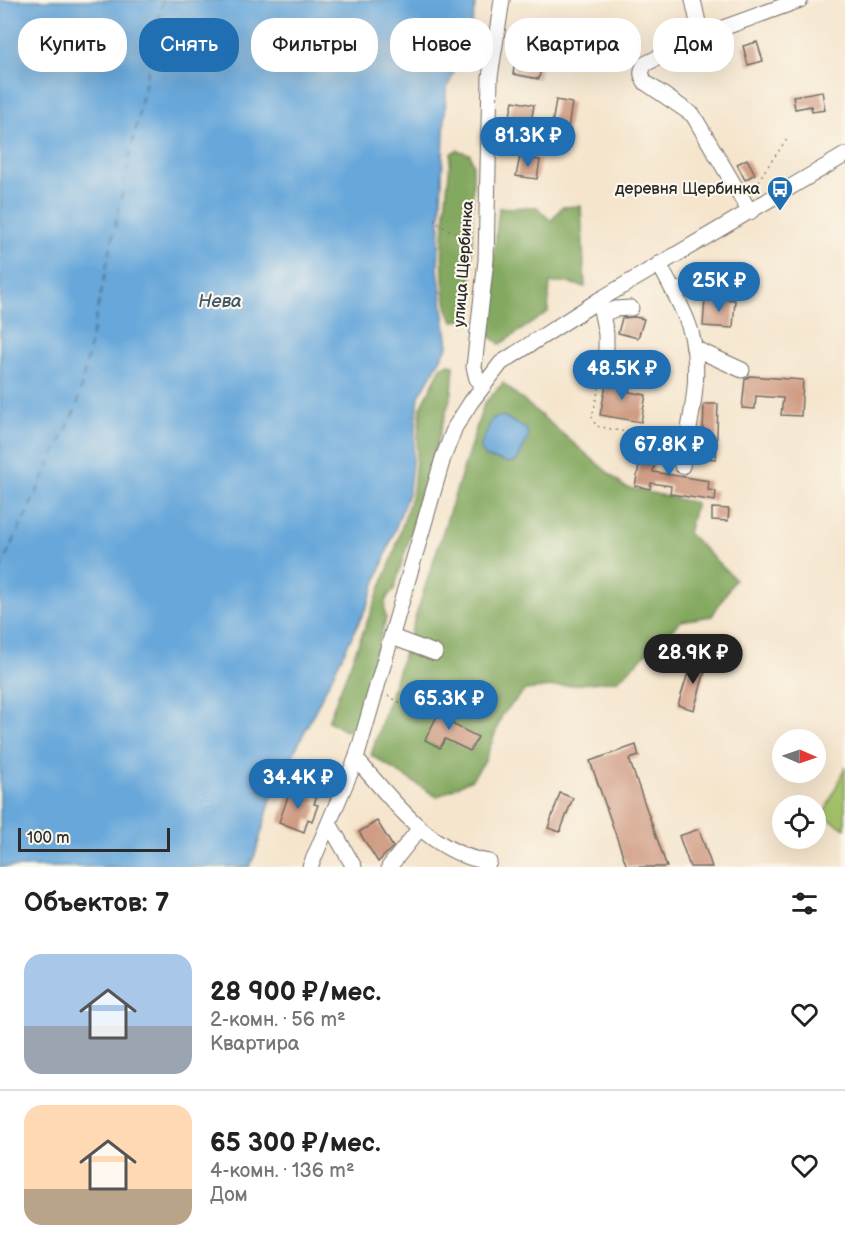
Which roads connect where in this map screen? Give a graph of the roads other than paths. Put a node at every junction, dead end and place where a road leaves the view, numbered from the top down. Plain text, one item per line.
1 (502, 0) edge
2 (693, 0) edge
3 (800, 0) edge
4 (697, 18) edge
5 (734, 24) edge
6 (653, 60) edge
7 (845, 155) edge
8 (751, 211) junction
9 (659, 264) junction
10 (722, 282) dead end
11 (674, 292) junction
12 (601, 307) junction
13 (631, 308) dead end
14 (694, 348) junction
15 (644, 366) dead end
16 (742, 370) dead end
17 (484, 384) junction
18 (682, 466) dead end
19 (392, 637) junction
20 (435, 653) dead end
21 (356, 759) junction
22 (330, 825) junction
23 (420, 828) junction
24 (489, 862) dead end
25 (310, 867) edge
26 (354, 867) edge
27 (389, 867) edge

1 - 17 street, улица Щербинка
2 - 4 street
3 - 5 street
6 - 8 street
7 - 8 street
8 - 9 street
9 - 11 street
9 - 12 street
10 - 11 street
11 - 14 street
12 - 13 street
12 - 15 street
12 - 17 street
14 - 16 street
14 - 18 street
17 - 19 street
19 - 20 street
19 - 21 street
21 - 22 street
21 - 23 street
22 - 25 street
22 - 26 street
23 - 24 street
23 - 27 street

